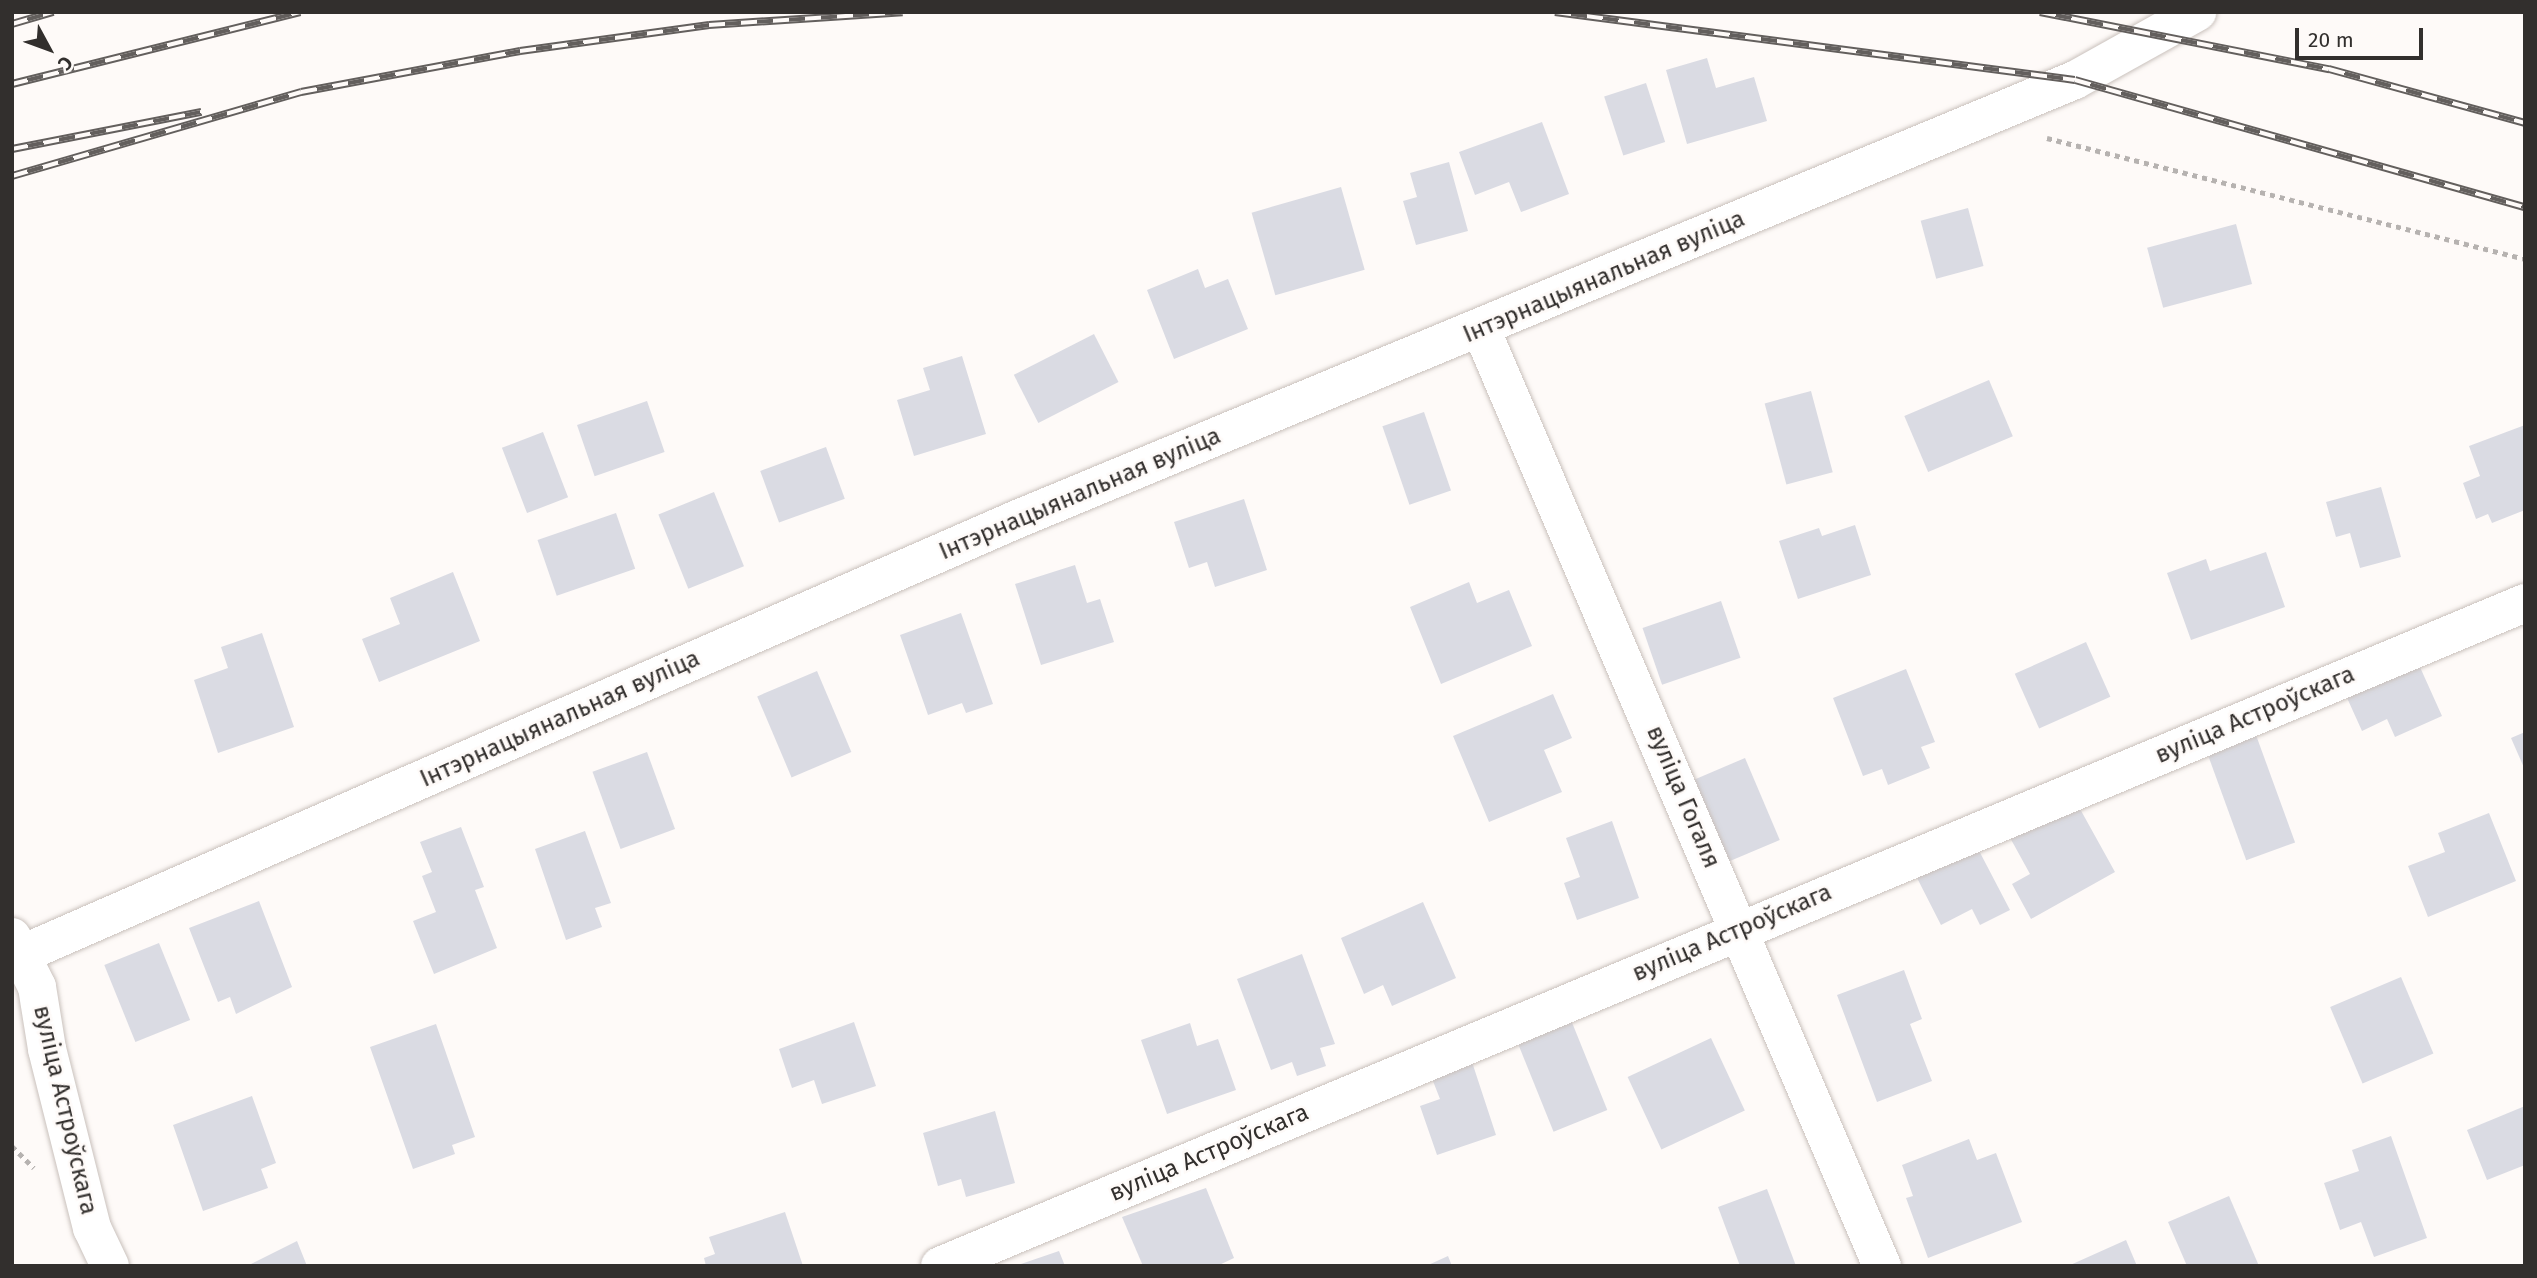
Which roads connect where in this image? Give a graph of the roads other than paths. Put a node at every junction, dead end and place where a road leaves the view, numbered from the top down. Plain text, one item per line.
1 (2197, 12) edge
2 (1481, 329) junction
3 (2525, 603) edge
4 (1740, 929) junction
5 (16, 946) edge
6 (110, 1266) edge
7 (940, 1266) edge
8 (1882, 1266) edge

1 - 2 street, Інтэрнацыянальная вуліца
2 - 4 street, вуліца Гогаля
2 - 5 street, Інтэрнацыянальная вуліца
3 - 4 street, вуліца Астроўскага
4 - 7 street, вуліца Астроўскага
4 - 8 street, вуліца Гогаля
5 - 6 street, вуліца Астроўскага

